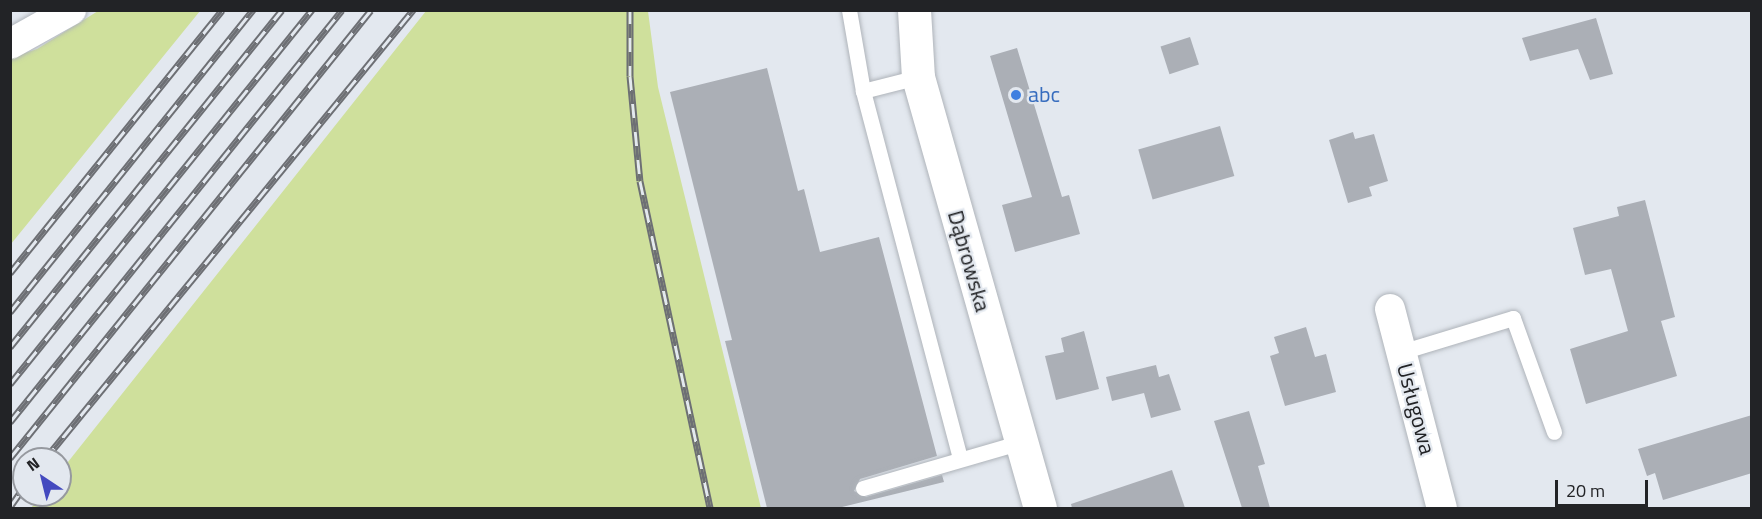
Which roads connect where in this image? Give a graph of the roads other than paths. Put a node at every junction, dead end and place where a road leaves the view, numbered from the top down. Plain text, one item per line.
1 (71, 10) edge
2 (849, 10) edge
3 (915, 10) edge
4 (10, 44) edge
5 (918, 77) junction
6 (863, 91) junction
7 (1390, 309) dead end
8 (1401, 352) junction
9 (1554, 432) dead end
10 (1021, 442) junction
11 (960, 458) junction
12 (863, 488) dead end
13 (1040, 508) edge
14 (1442, 508) edge

1 - 4 street
2 - 6 lane
3 - 5 street, Dąbrowska
5 - 6 lane
5 - 10 street, Dąbrowska
6 - 11 lane
7 - 8 street, Usługowa
8 - 9 lane
8 - 14 street, Usługowa
10 - 11 lane
10 - 13 street, Dąbrowska
11 - 12 lane

